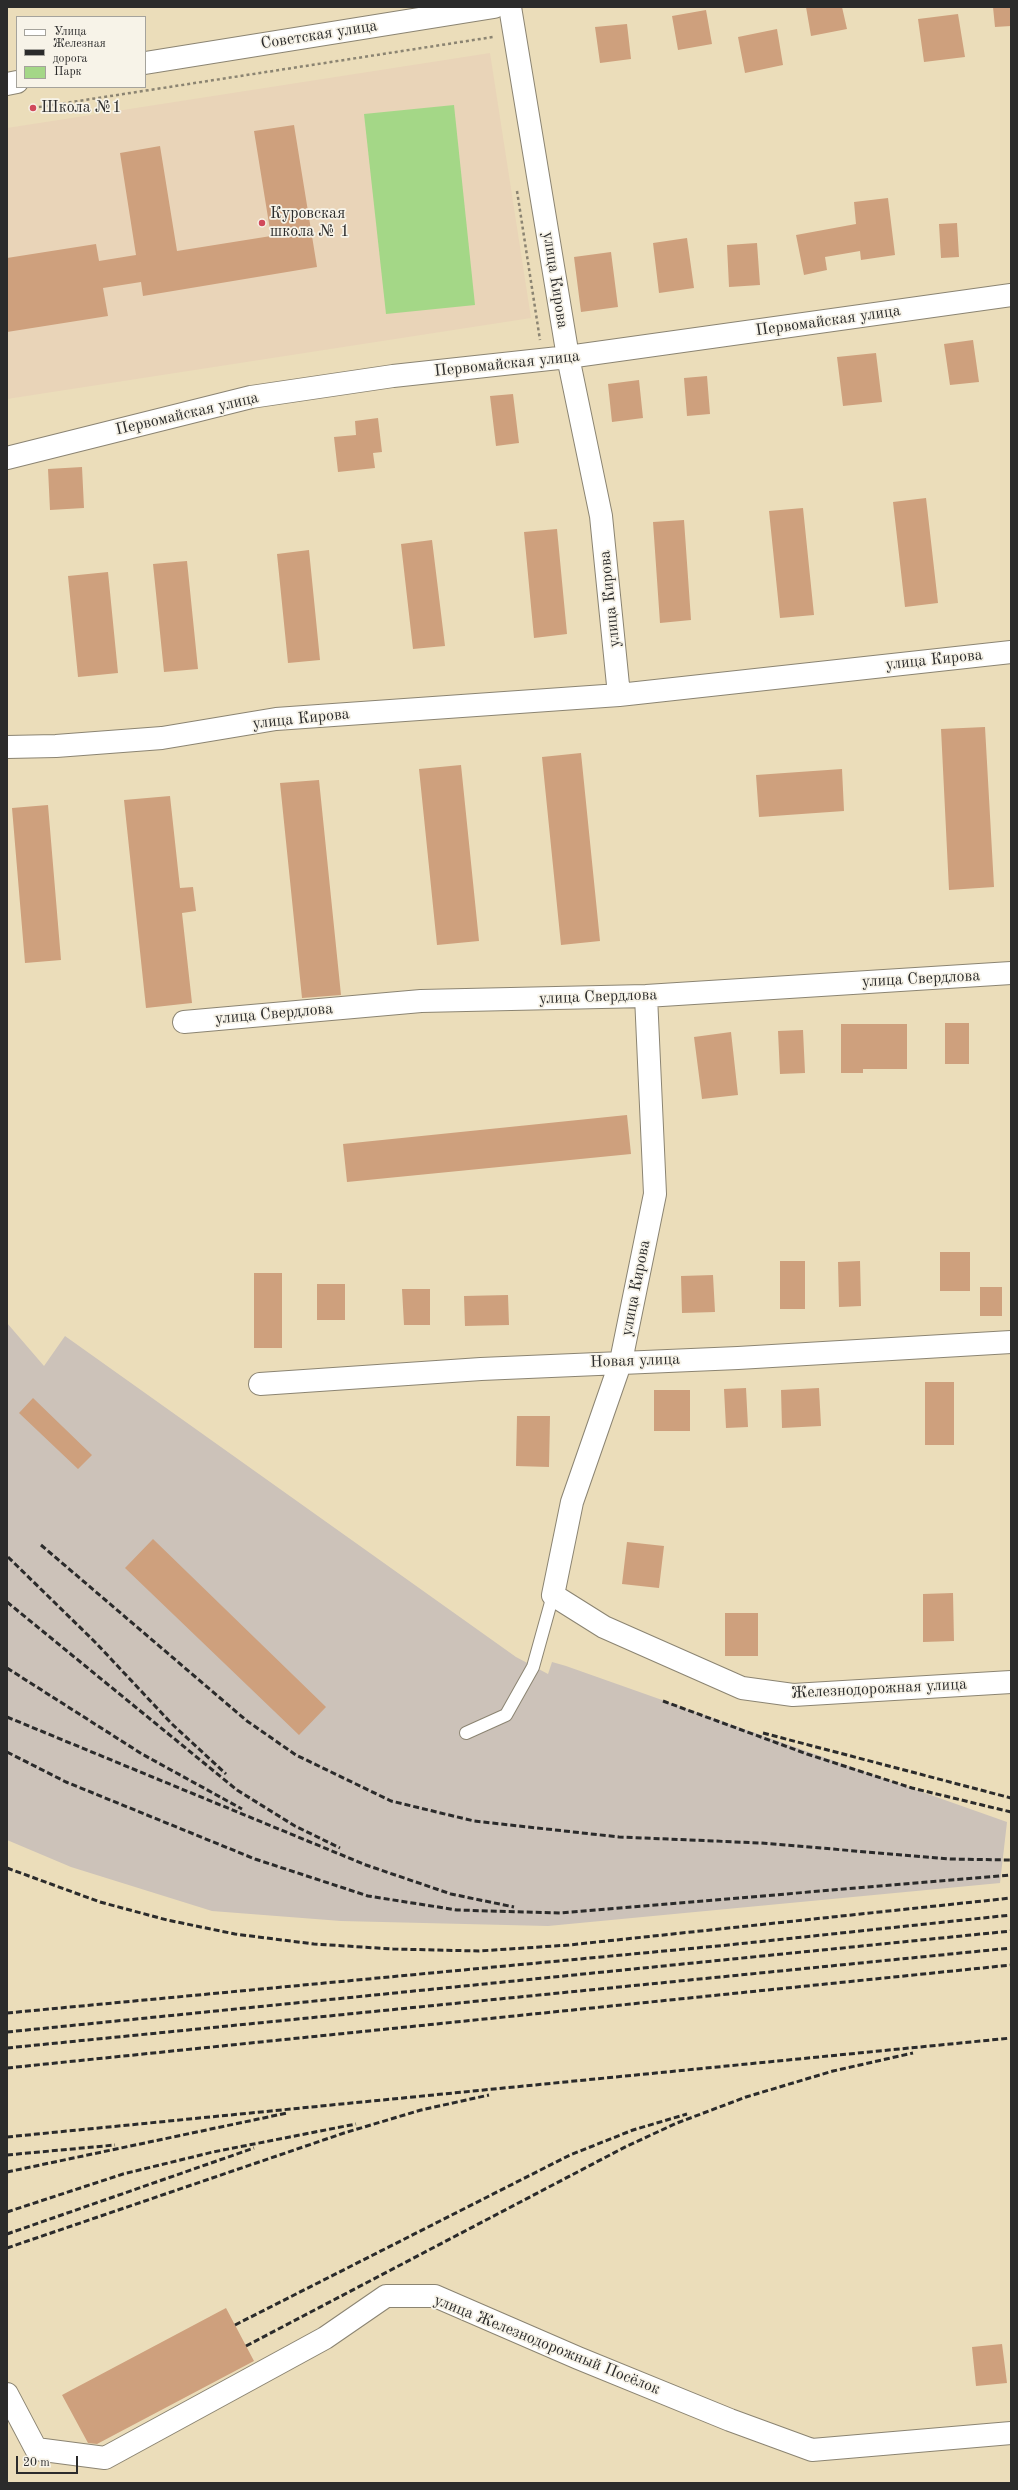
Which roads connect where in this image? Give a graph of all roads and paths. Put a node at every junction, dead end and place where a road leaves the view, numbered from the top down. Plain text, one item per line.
1 (494, 7) edge
2 (510, 7) edge
3 (494, 44) dead end
4 (146, 63) edge
5 (33, 108) dead end
6 (516, 186) dead end
7 (1011, 295) edge
8 (568, 357) junction
9 (543, 360) junction
10 (7, 458) edge
11 (1011, 652) edge
12 (619, 695) junction
13 (7, 747) edge
14 (1011, 973) edge
15 (646, 996) junction
16 (184, 1022) dead end
17 (1011, 1342) edge
18 (621, 1361) junction
19 (260, 1384) dead end
20 (553, 1595) junction
21 (1011, 1682) edge
22 (466, 1733) dead end
23 (7, 2394) edge
24 (1011, 2432) edge

1 - 4 street, Советская улица
2 - 8 street, улица Кирова
3 - 5 path
6 - 9 path
7 - 8 street, Первомайская улица
8 - 9 street, Первомайская улица
8 - 12 street, улица Кирова
9 - 10 street, Первомайская улица
11 - 12 street, улица Кирова
12 - 13 street, улица Кирова
14 - 15 street, улица Свердлова
15 - 16 street, улица Свердлова
15 - 18 street, улица Кирова
17 - 18 street, Новая улица
18 - 19 street, Новая улица
18 - 20 street, улица Кирова
20 - 21 street, Железнодорожная улица
20 - 22 lane
23 - 24 street, улица Железнодорожный Посёлок

